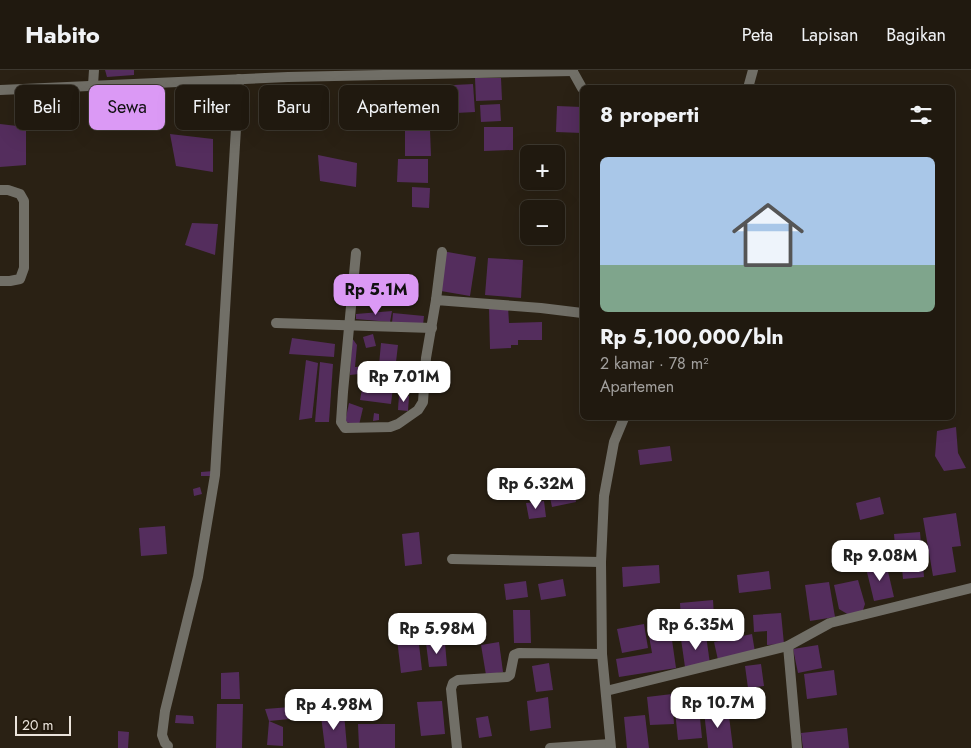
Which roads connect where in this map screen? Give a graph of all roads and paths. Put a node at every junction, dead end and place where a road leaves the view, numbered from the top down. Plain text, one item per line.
1 (94, 70) edge
2 (753, 70) edge
3 (572, 71) edge
4 (288, 73) edge
5 (239, 79) junction
6 (89, 85) edge
7 (94, 85) joint
8 (580, 85) edge
9 (749, 85) edge
10 (0, 90) edge
11 (0, 190) edge
12 (442, 252) dead end
13 (356, 253) dead end
14 (0, 281) edge
15 (436, 300) junction
16 (580, 314) edge
17 (276, 323) dead end
18 (348, 325) junction
19 (432, 328) junction
20 (623, 420) edge
21 (452, 559) dead end
22 (601, 562) junction
23 (971, 588) edge
24 (788, 646) junction
25 (602, 654) junction
26 (606, 691) junction
27 (610, 746) edge
28 (171, 747) edge
29 (457, 748) edge
30 (550, 748) edge
31 (796, 748) edge

1 - 7 street
2 - 9 street
3 - 4 street
3 - 8 street
4 - 5 street
5 - 7 street
5 - 28 street
6 - 10 street
11 - 14 street
12 - 15 street
13 - 18 street
15 - 16 street
15 - 19 street
17 - 18 street
18 - 19 street
18 - 19 street
20 - 22 street
21 - 22 street
22 - 25 street
23 - 24 street
24 - 26 street
24 - 31 street
25 - 26 street
25 - 29 street
26 - 27 street
27 - 30 street

